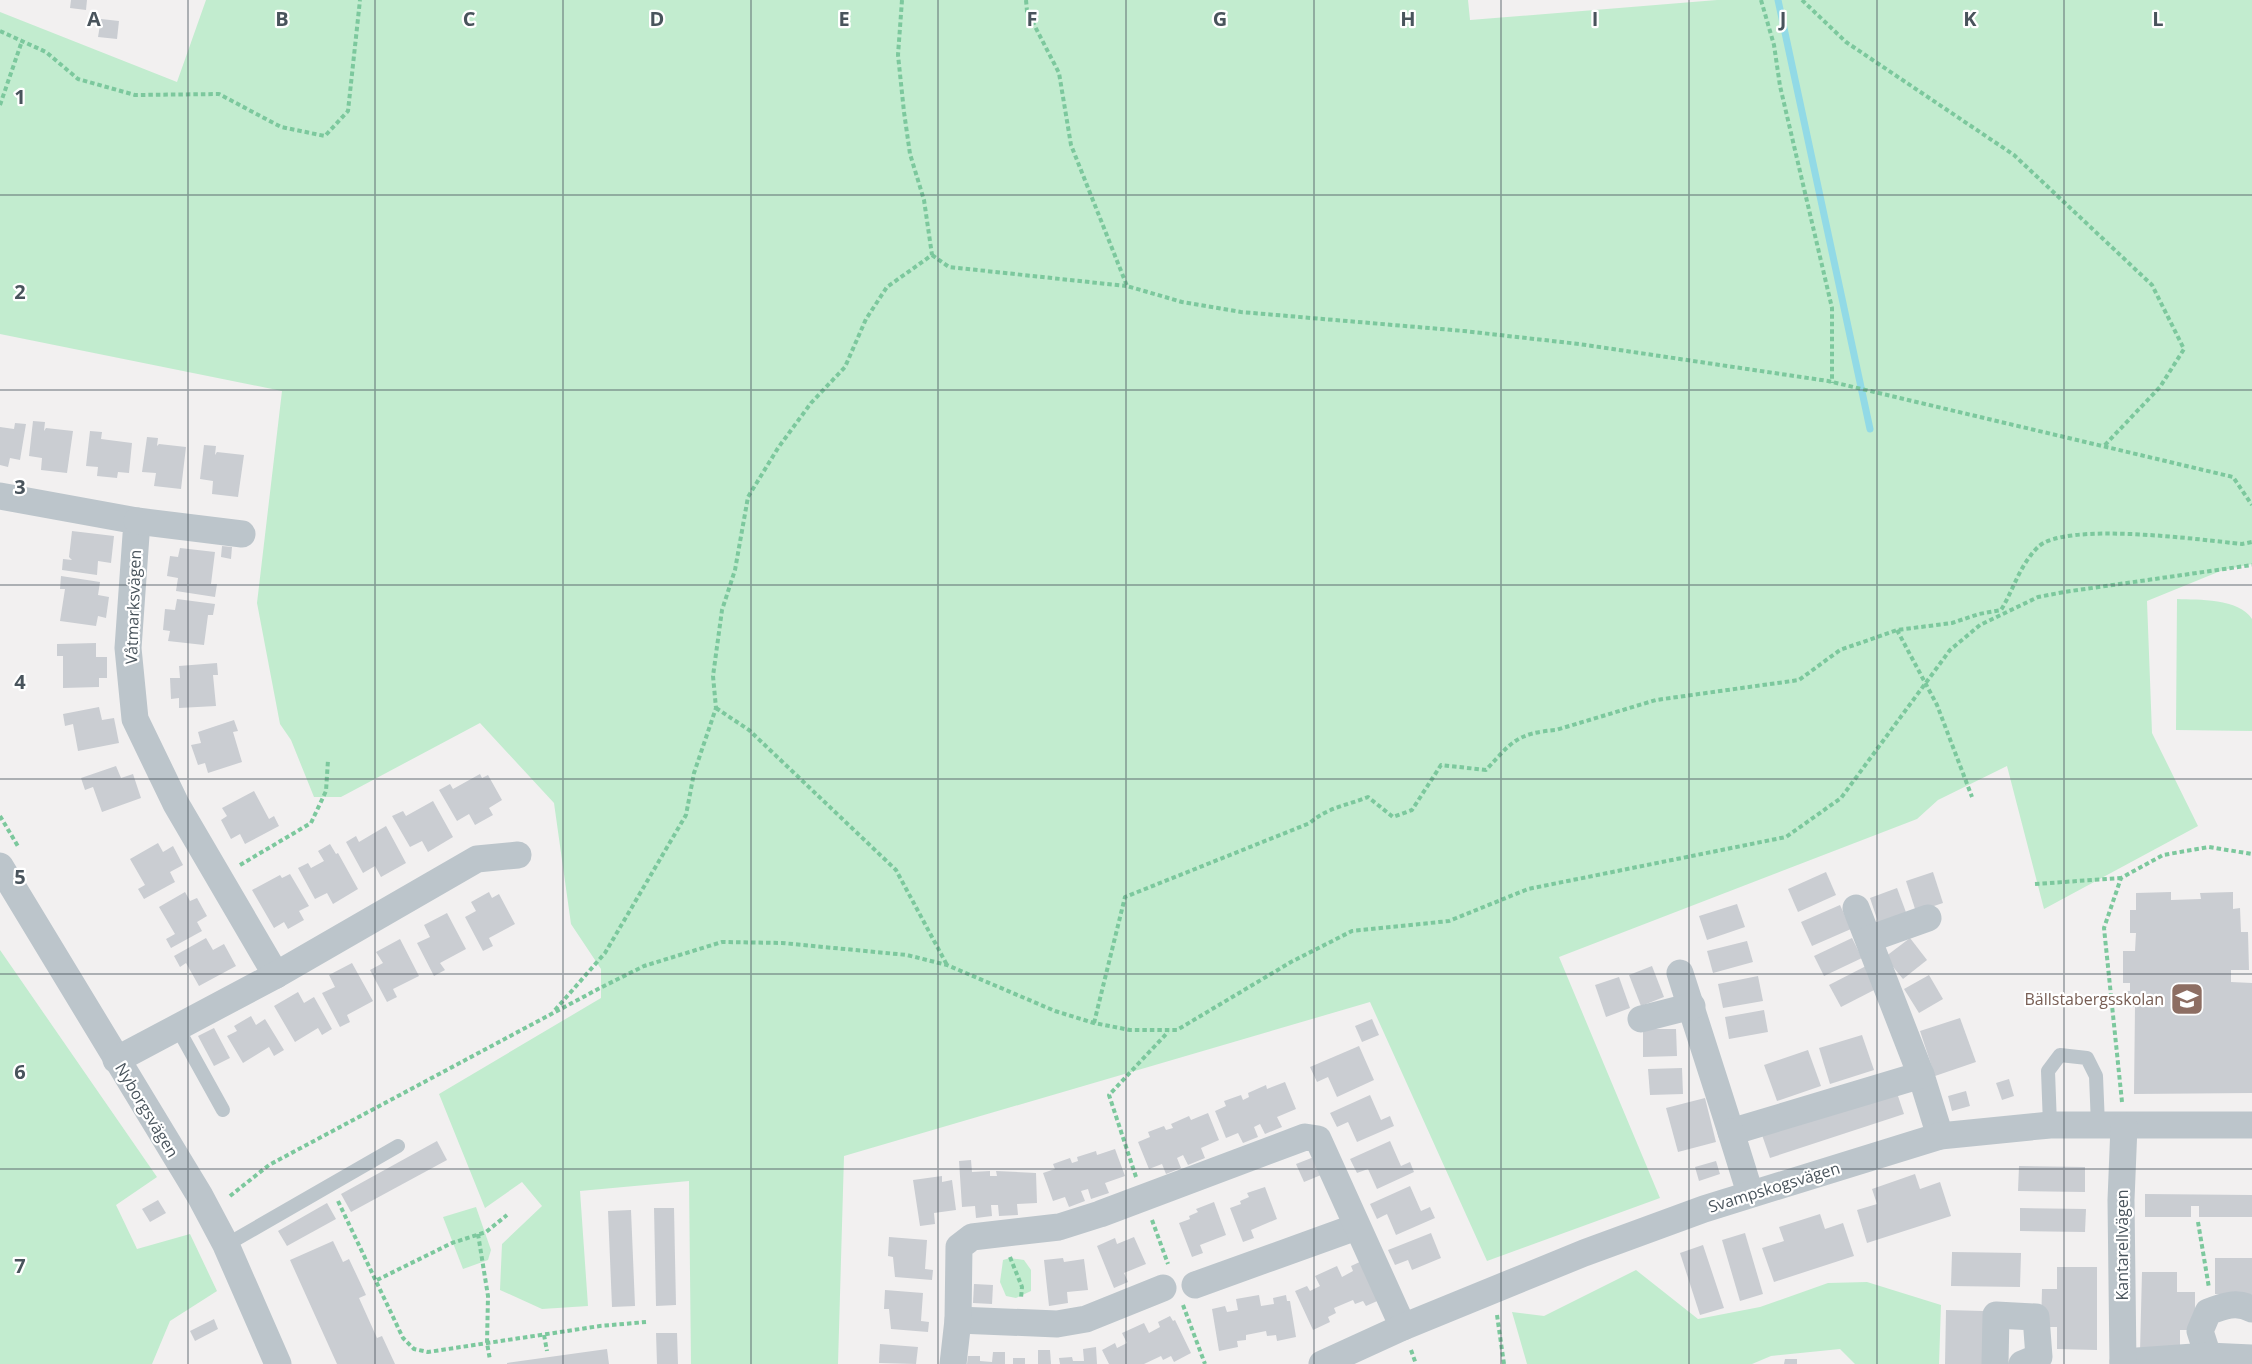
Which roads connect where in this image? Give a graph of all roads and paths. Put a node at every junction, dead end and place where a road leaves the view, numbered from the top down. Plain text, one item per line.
1 (360, 0) edge
2 (902, 0) edge
3 (1026, 0) edge
4 (1761, 0) edge
5 (1802, 0) edge
6 (0, 31) edge
7 (22, 41) junction
8 (0, 105) edge
9 (932, 255) junction
10 (1127, 286) junction
11 (1833, 383) junction
12 (2104, 447) junction
13 (0, 496) edge
14 (2252, 505) edge
15 (137, 522) junction
16 (242, 534) dead end
17 (2252, 542) edge
18 (2252, 565) edge
19 (1897, 630) junction
20 (1926, 684) junction
21 (716, 708) junction
22 (328, 760) dead end
23 (1972, 797) dead end
24 (2252, 854) edge
25 (518, 855) dead end
26 (0, 866) edge
27 (218, 876) junction
28 (2121, 878) junction
29 (2035, 884) dead end
30 (1856, 908) dead end
31 (1928, 918) dead end
32 (1869, 939) junction
33 (947, 964) junction
34 (1680, 973) dead end
35 (276, 975) junction
36 (1692, 1006) junction
37 (552, 1013) junction
38 (1641, 1019) dead end
39 (1094, 1023) junction
40 (177, 1027) junction
41 (116, 1060) junction
42 (1921, 1075) junction
43 (223, 1110) dead end
44 (2050, 1125) junction
45 (2111, 1125) junction
46 (2252, 1125) edge
47 (1731, 1132) junction
48 (1940, 1136) junction
49 (398, 1146) dead end
50 (330, 1185) junction
51 (1750, 1193) junction
52 (230, 1196) dead end
53 (507, 1215) dead end
54 (2198, 1222) dead end
55 (1356, 1227) junction
56 (478, 1234) junction
57 (1005, 1234) junction
58 (226, 1245) junction
59 (377, 1280) junction
60 (1195, 1285) dead end
61 (1163, 1288) dead end
62 (1493, 1291) junction
63 (2215, 1309) junction
64 (2252, 1309) edge
65 (958, 1320) junction
66 (646, 1322) dead end
67 (1022, 1323) junction
68 (1402, 1327) junction
69 (544, 1335) junction
70 (487, 1343) junction
71 (547, 1351) dead end
72 (2208, 1356) junction
73 (2252, 1358) edge
74 (490, 1360) dead end
75 (2123, 1363) edge
76 (278, 1364) edge
77 (953, 1364) edge
78 (1322, 1364) edge
79 (1504, 1364) edge
80 (1995, 1364) edge
81 (2022, 1364) edge

1 - 7 path
2 - 9 path
3 - 10 path
4 - 11 path
5 - 12 path
6 - 7 path
7 - 8 path
9 - 10 path
9 - 21 path
10 - 11 path
11 - 12 path
12 - 14 path
13 - 15 street
15 - 16 street
15 - 27 street, Våtmarksvägen
17 - 19 path
18 - 20 path
19 - 20 path
19 - 39 path
20 - 23 path
20 - 39 path
21 - 33 path
21 - 37 path
22 - 27 path
24 - 28 path
25 - 35 street
26 - 41 street, Nyborgsvägen
27 - 35 street, Våtmarksvägen
28 - 29 path
28 - 45 path
30 - 32 street
31 - 32 street
32 - 42 street
33 - 37 path
33 - 39 path
34 - 36 street
35 - 40 street
36 - 38 street
36 - 47 street
37 - 52 path
40 - 41 street
40 - 43 lane
41 - 58 street, Nyborgsvägen
42 - 47 street
42 - 48 street
44 - 45 street, Svampskogsvägen
44 - 45 lane
44 - 48 street, Svampskogsvägen
45 - 46 street, Svampskogsvägen
45 - 75 street, Kantarellvägen
47 - 51 street
48 - 51 street, Svampskogsvägen
49 - 50 lane
50 - 58 lane
50 - 59 path
51 - 62 street, Svampskogsvägen
53 - 56 path
54 - 63 path
55 - 57 street
55 - 60 street
55 - 68 street
56 - 59 path
56 - 70 path
57 - 65 street
57 - 67 path
58 - 76 street, Nyborgsvägen
59 - 70 path
61 - 67 street
62 - 68 street, Svampskogsvägen
62 - 79 path
63 - 64 street
63 - 72 street
65 - 67 street
65 - 77 street
66 - 69 path
68 - 78 street, Svampskogsvägen
69 - 70 path
69 - 71 path
70 - 74 path
72 - 73 street
72 - 75 street
80 - 81 street

